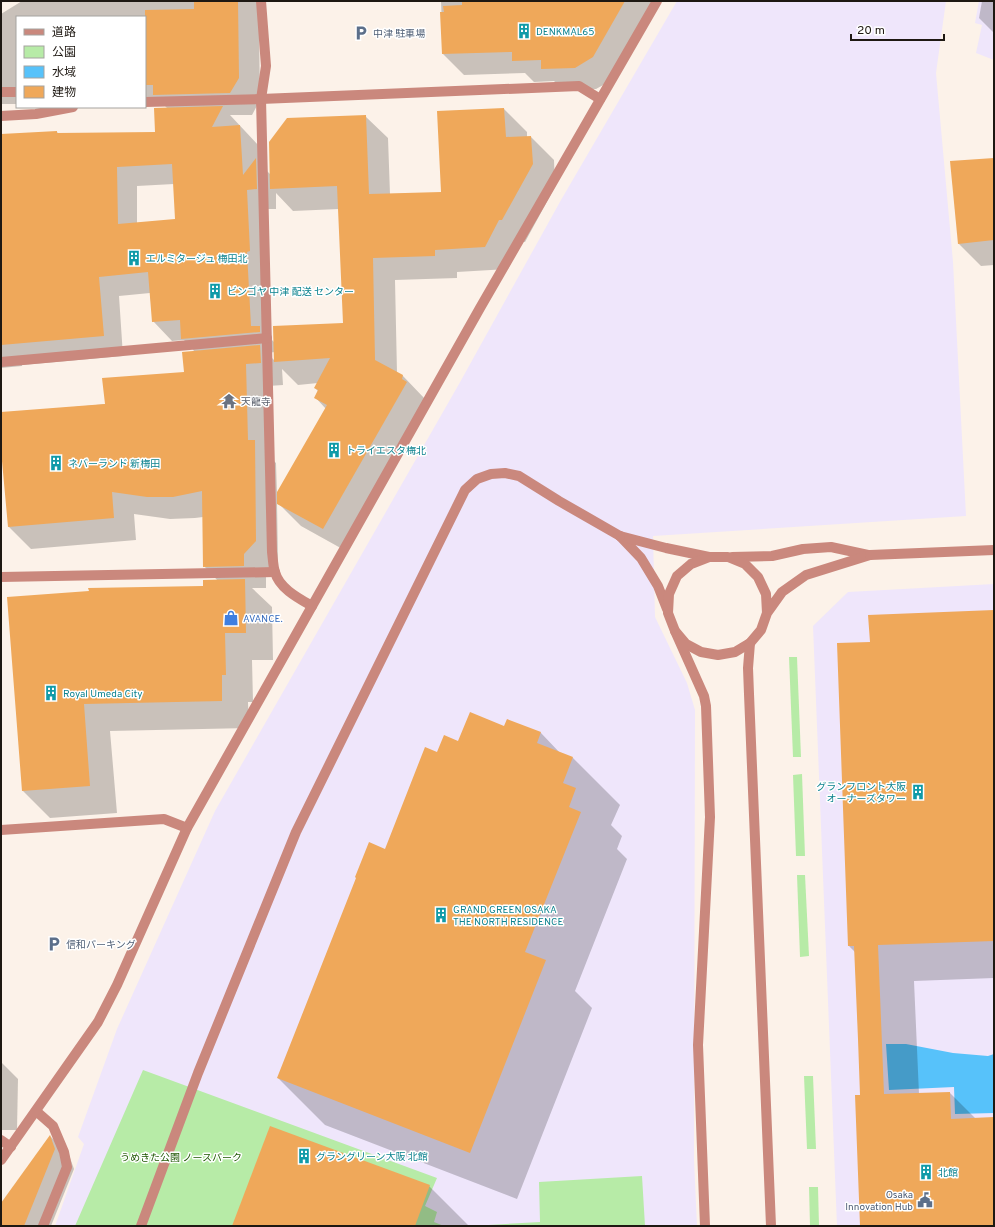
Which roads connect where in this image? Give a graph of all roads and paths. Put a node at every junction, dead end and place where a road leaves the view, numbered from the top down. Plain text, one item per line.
1 (261, 1) edge
2 (657, 1) edge
3 (1, 92) edge
4 (16, 92) edge
5 (261, 99) junction
6 (600, 99) junction
7 (146, 102) edge
8 (68, 108) edge
9 (1, 116) edge
10 (267, 338) junction
11 (1, 362) edge
12 (620, 536) junction
13 (994, 550) edge
14 (870, 555) junction
15 (709, 557) junction
16 (728, 557) junction
17 (275, 572) junction
18 (1, 577) edge
19 (312, 606) junction
20 (668, 613) junction
21 (767, 613) junction
22 (675, 631) junction
23 (750, 643) junction
24 (187, 828) junction
25 (1, 830) edge
26 (36, 1111) junction
27 (1, 1140) edge
28 (11, 1147) junction
29 (1, 1160) edge
30 (43, 1226) edge
31 (141, 1226) edge
32 (705, 1226) edge
33 (771, 1226) edge

1 - 5 street
2 - 6 street
3 - 4 street
5 - 6 street
5 - 7 street
5 - 10 street
6 - 19 street
8 - 9 street
10 - 11 street
10 - 17 street
12 - 15 street
12 - 20 street
12 - 31 street
13 - 14 street
14 - 16 street
14 - 21 street
15 - 16 street
15 - 20 street
16 - 21 street
17 - 18 street
17 - 19 street
19 - 24 street
20 - 22 street
21 - 23 street
22 - 23 street
22 - 32 street
23 - 33 street
24 - 25 street
24 - 26 street
26 - 28 street
26 - 30 street
27 - 28 street
28 - 29 street

